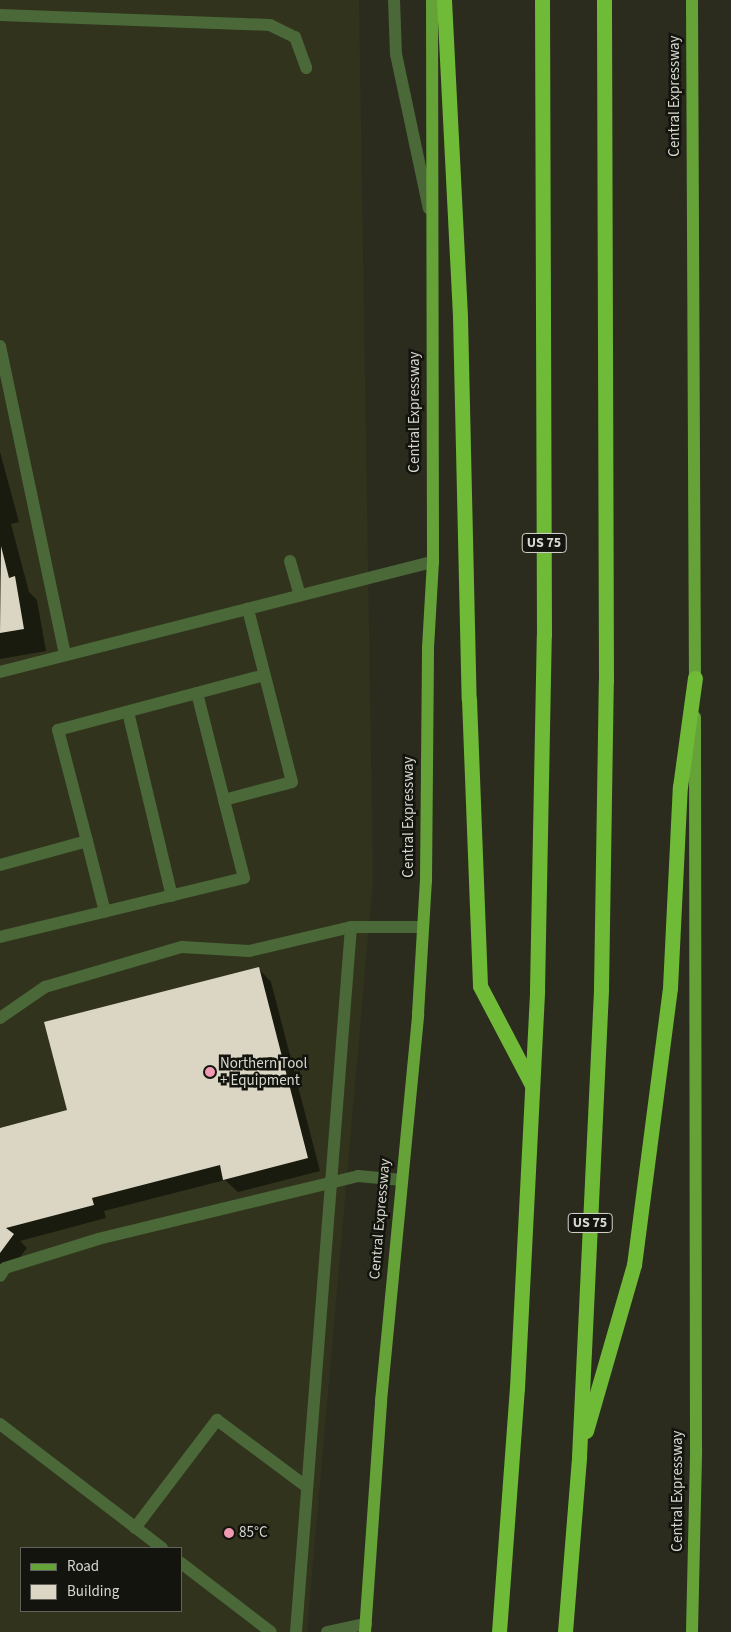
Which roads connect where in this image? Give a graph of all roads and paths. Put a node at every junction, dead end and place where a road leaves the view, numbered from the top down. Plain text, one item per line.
1 (394, 0) edge
2 (432, 0) edge
3 (444, 0) edge
4 (542, 0) edge
5 (604, 0) edge
6 (692, 0) edge
7 (0, 16) edge
8 (306, 68) dead end
9 (432, 223) junction
10 (0, 346) edge
11 (290, 562) dead end
12 (433, 562) junction
13 (300, 596) junction
14 (248, 609) junction
15 (65, 655) junction
16 (0, 672) edge
17 (264, 675) junction
18 (695, 678) junction
19 (197, 693) junction
20 (128, 712) junction
21 (224, 800) junction
22 (88, 841) junction
23 (0, 865) edge
24 (172, 896) junction
25 (105, 912) junction
26 (351, 927) junction
27 (423, 927) junction
28 (0, 937) edge
29 (0, 1018) edge
30 (533, 1086) junction
31 (402, 1180) junction
32 (331, 1183) junction
33 (0, 1276) edge
34 (0, 1424) edge
35 (579, 1457) junction
36 (307, 1487) junction
37 (135, 1528) junction
38 (161, 1547) edge
39 (182, 1564) edge
40 (366, 1628) edge
41 (271, 1632) edge
42 (296, 1632) edge
43 (327, 1632) edge
44 (499, 1632) edge
45 (565, 1632) edge
46 (692, 1632) edge

1 - 9 lane
2 - 9 main road, Central Expressway
3 - 30 highway
4 - 30 highway, US 75
5 - 35 highway, US 75
6 - 18 main road, Central Expressway
7 - 8 lane
9 - 12 main road, Central Expressway
10 - 15 lane
11 - 13 lane
12 - 13 lane
12 - 27 main road, Central Expressway
13 - 14 lane
14 - 15 lane
14 - 17 lane
15 - 16 lane
17 - 19 lane
17 - 21 lane
18 - 35 highway
18 - 46 main road, Central Expressway
19 - 20 lane
19 - 21 lane
20 - 22 lane
20 - 24 lane
21 - 24 lane
22 - 23 lane
22 - 25 lane
24 - 25 lane
25 - 28 lane
26 - 27 lane
26 - 29 lane
26 - 32 lane
27 - 31 main road, Central Expressway
30 - 44 highway, US 75
31 - 32 lane
31 - 40 main road, Central Expressway
32 - 33 lane
32 - 36 lane
34 - 37 lane
35 - 45 highway, US 75
36 - 37 lane
36 - 42 lane
37 - 38 lane
39 - 41 lane
40 - 43 lane

